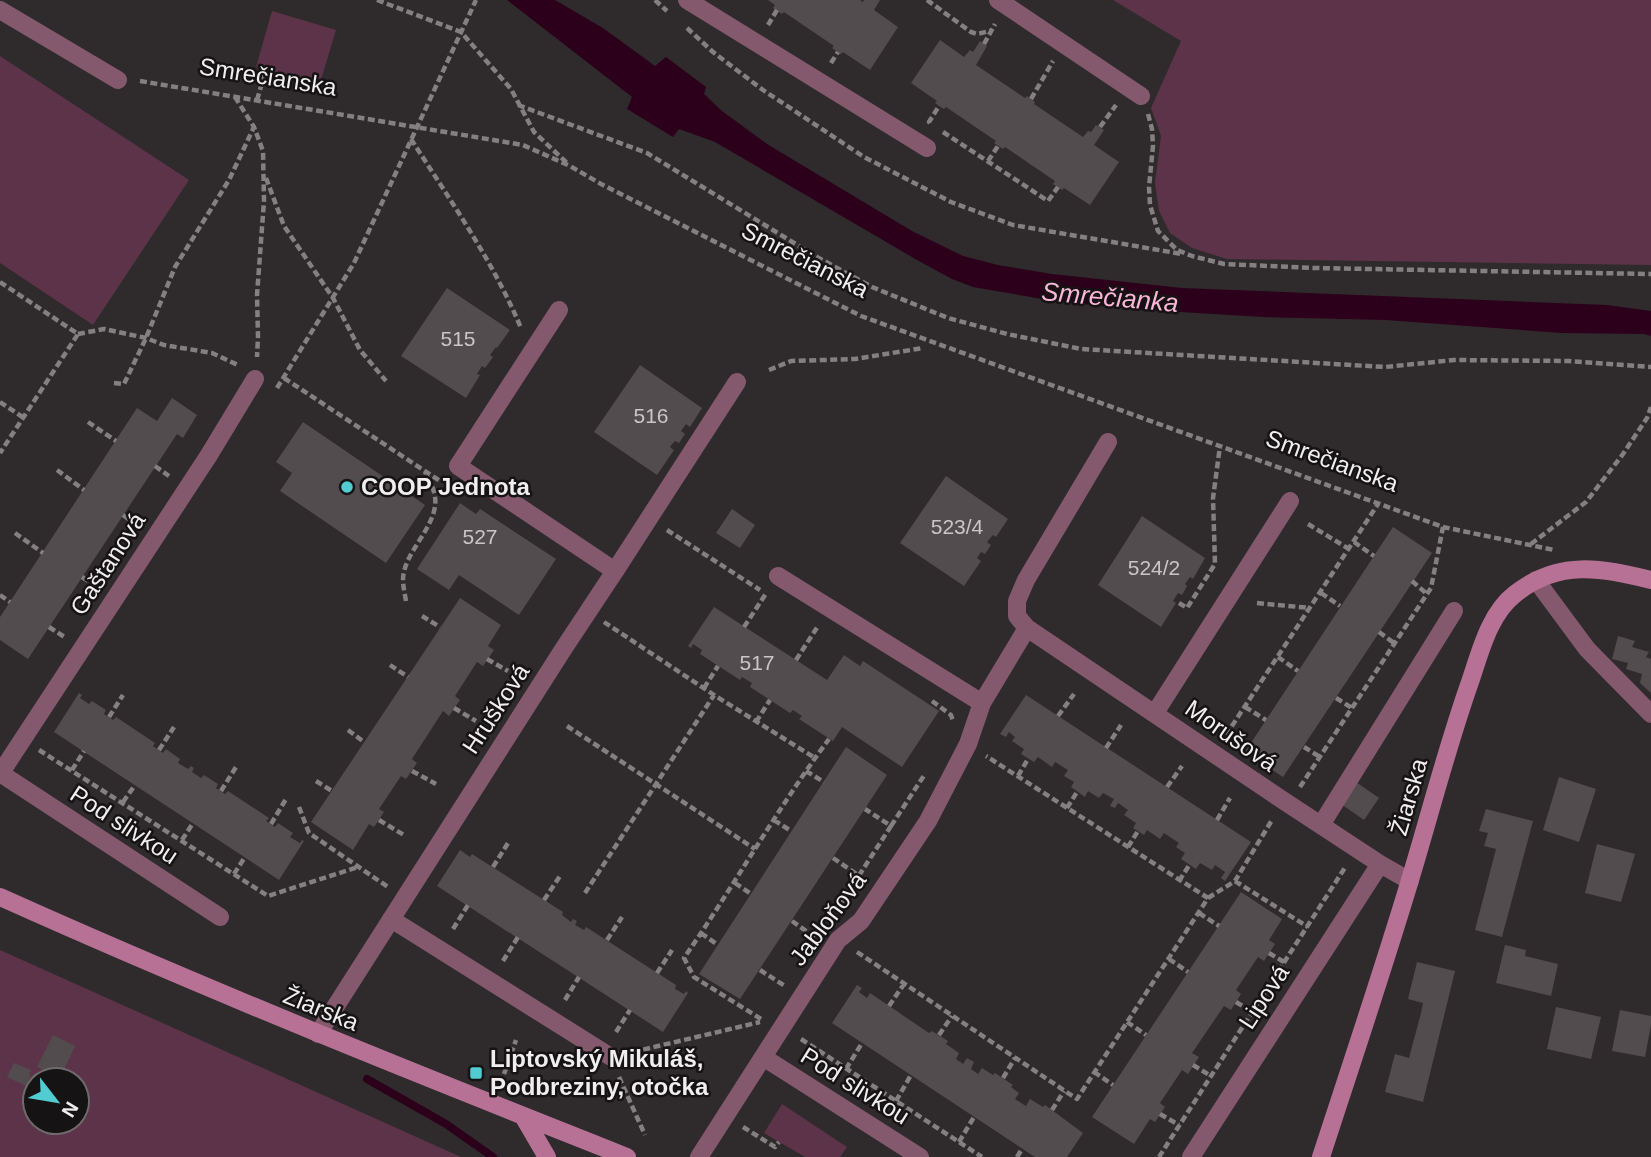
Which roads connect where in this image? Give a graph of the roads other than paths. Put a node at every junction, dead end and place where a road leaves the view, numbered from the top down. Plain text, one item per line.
1 (687, 0) edge
2 (998, 0) edge
3 (0, 10) edge
4 (118, 80) road end
5 (1141, 96) road end
6 (927, 149) dead end
7 (559, 310) dead end
8 (256, 379) road end
9 (737, 382) dead end
10 (1108, 442) dead end
11 (1290, 501) dead end
12 (615, 570) junction
13 (778, 576) road end
14 (1536, 580) junction
15 (1651, 580) edge
16 (1454, 611) dead end
17 (1027, 628) junction
18 (982, 703) junction
19 (1155, 713) junction
20 (1651, 714) edge
21 (0, 774) edge
22 (1321, 825) junction
23 (1380, 864) junction
24 (1409, 881) junction
25 (0, 897) edge
26 (220, 918) dead end
27 (391, 919) junction
28 (318, 1034) junction
29 (611, 1057) road end
30 (763, 1057) junction
31 (523, 1116) junction
32 (547, 1157) edge
33 (627, 1157) edge
34 (699, 1157) edge
35 (920, 1157) edge
36 (1191, 1157) edge
37 (1321, 1157) edge

1 - 6 street
2 - 5 street
3 - 4 street
7 - 12 street
8 - 21 street, Gaštanová
9 - 12 street, Hrušková
10 - 17 street
11 - 19 street
12 - 27 street, Hrušková
13 - 18 street
14 - 15 street, Žiarska
14 - 20 street
14 - 24 street, Žiarska
16 - 22 street
17 - 18 street, Jabloňová
17 - 19 street, Morušová
18 - 30 street, Jabloňová
19 - 22 street, Morušová
21 - 26 street, Pod slivkou
22 - 23 street, Morušová
23 - 24 street, Morušová
23 - 36 street, Lipová
24 - 37 street, Žiarska
25 - 28 street, Žiarska
27 - 28 street, Hrušková
27 - 29 street
28 - 31 street, Žiarska
30 - 34 street, Jabloňová
30 - 35 street, Pod slivkou
31 - 32 street
31 - 33 street, Žiarska

